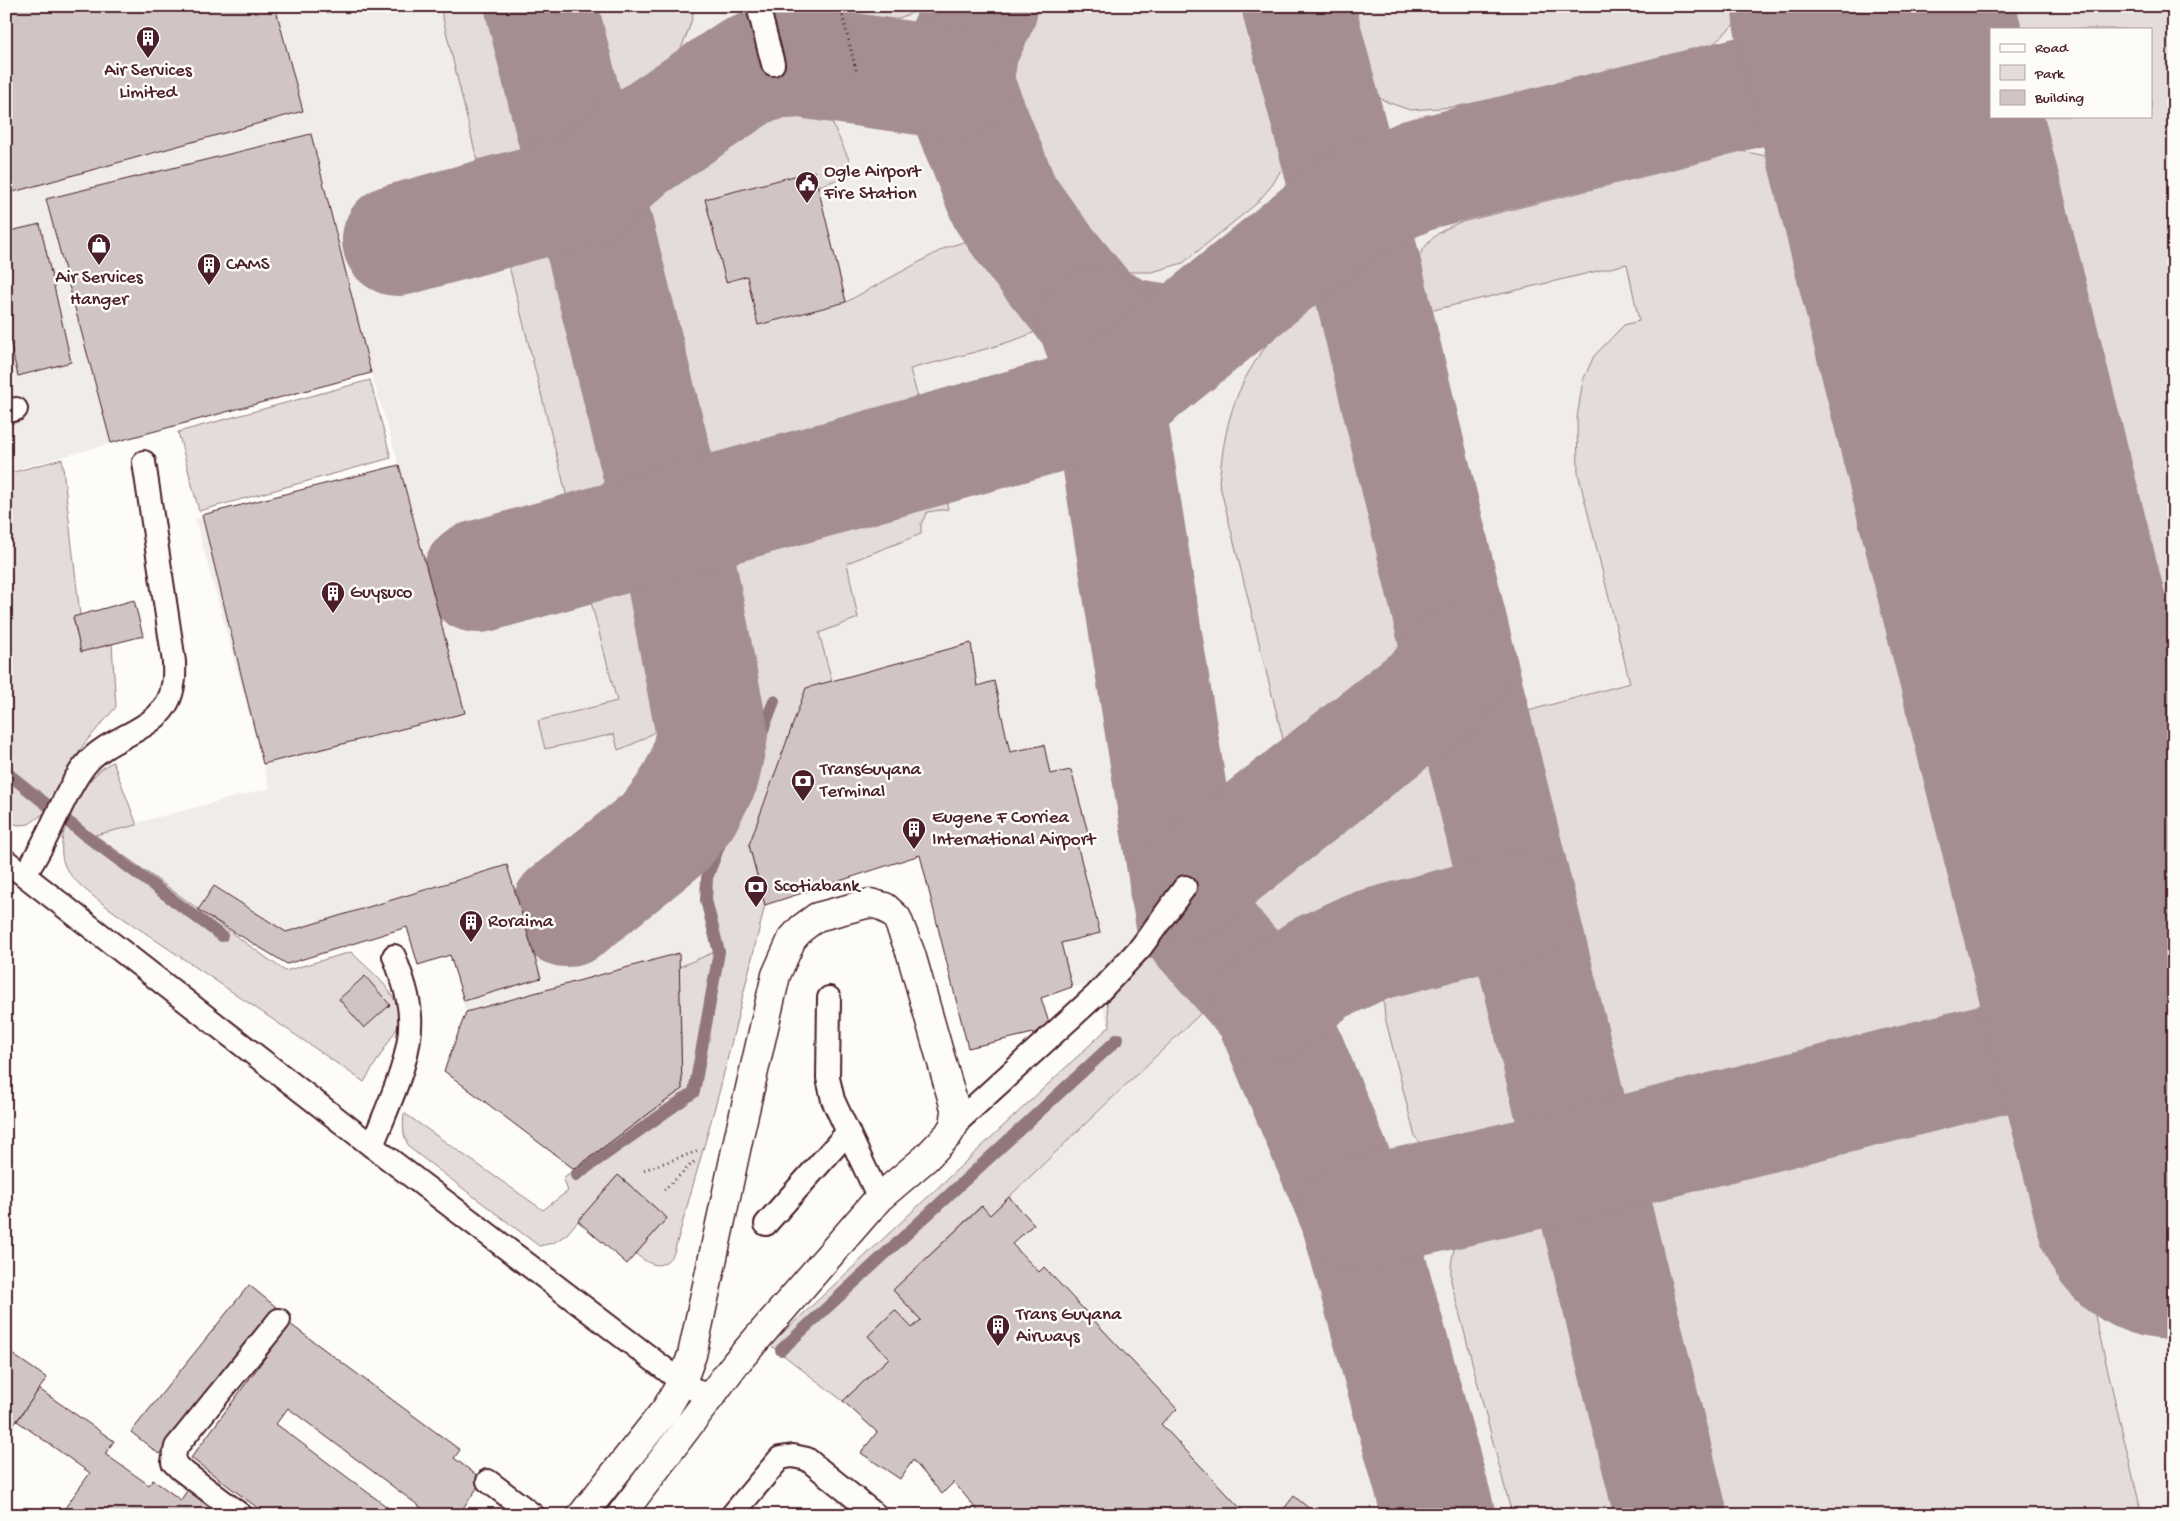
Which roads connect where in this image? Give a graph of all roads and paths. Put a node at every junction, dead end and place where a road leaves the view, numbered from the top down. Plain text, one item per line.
1 (758, 6) edge
2 (840, 6) edge
3 (773, 64) dead end
4 (856, 70) dead end
5 (144, 462) dead end
6 (6, 861) edge
7 (25, 875) junction
8 (1185, 887) dead end
9 (394, 956) dead end
10 (829, 998) dead end
11 (954, 1124) junction
12 (848, 1132) junction
13 (739, 1136) junction
14 (372, 1146) junction
15 (711, 1146) junction
16 (644, 1170) dead end
17 (664, 1190) dead end
18 (879, 1198) junction
19 (766, 1224) dead end
20 (279, 1320) dead end
21 (682, 1382) junction
22 (709, 1398) junction
23 (494, 1485) dead end
24 (586, 1510) edge
25 (739, 1512) edge
26 (241, 1515) edge
27 (533, 1515) edge
28 (621, 1515) edge
29 (876, 1515) edge

1 - 3 lane
2 - 4 path
5 - 7 lane
6 - 7 lane
7 - 14 lane
8 - 11 lane
9 - 14 lane
10 - 12 lane
11 - 13 street
11 - 18 street
12 - 18 lane
12 - 19 lane
13 - 15 path
13 - 21 street
14 - 21 lane
15 - 16 path
15 - 17 path
18 - 22 street
20 - 26 lane
21 - 22 lane
21 - 24 street
22 - 28 street
23 - 27 lane
25 - 29 lane

